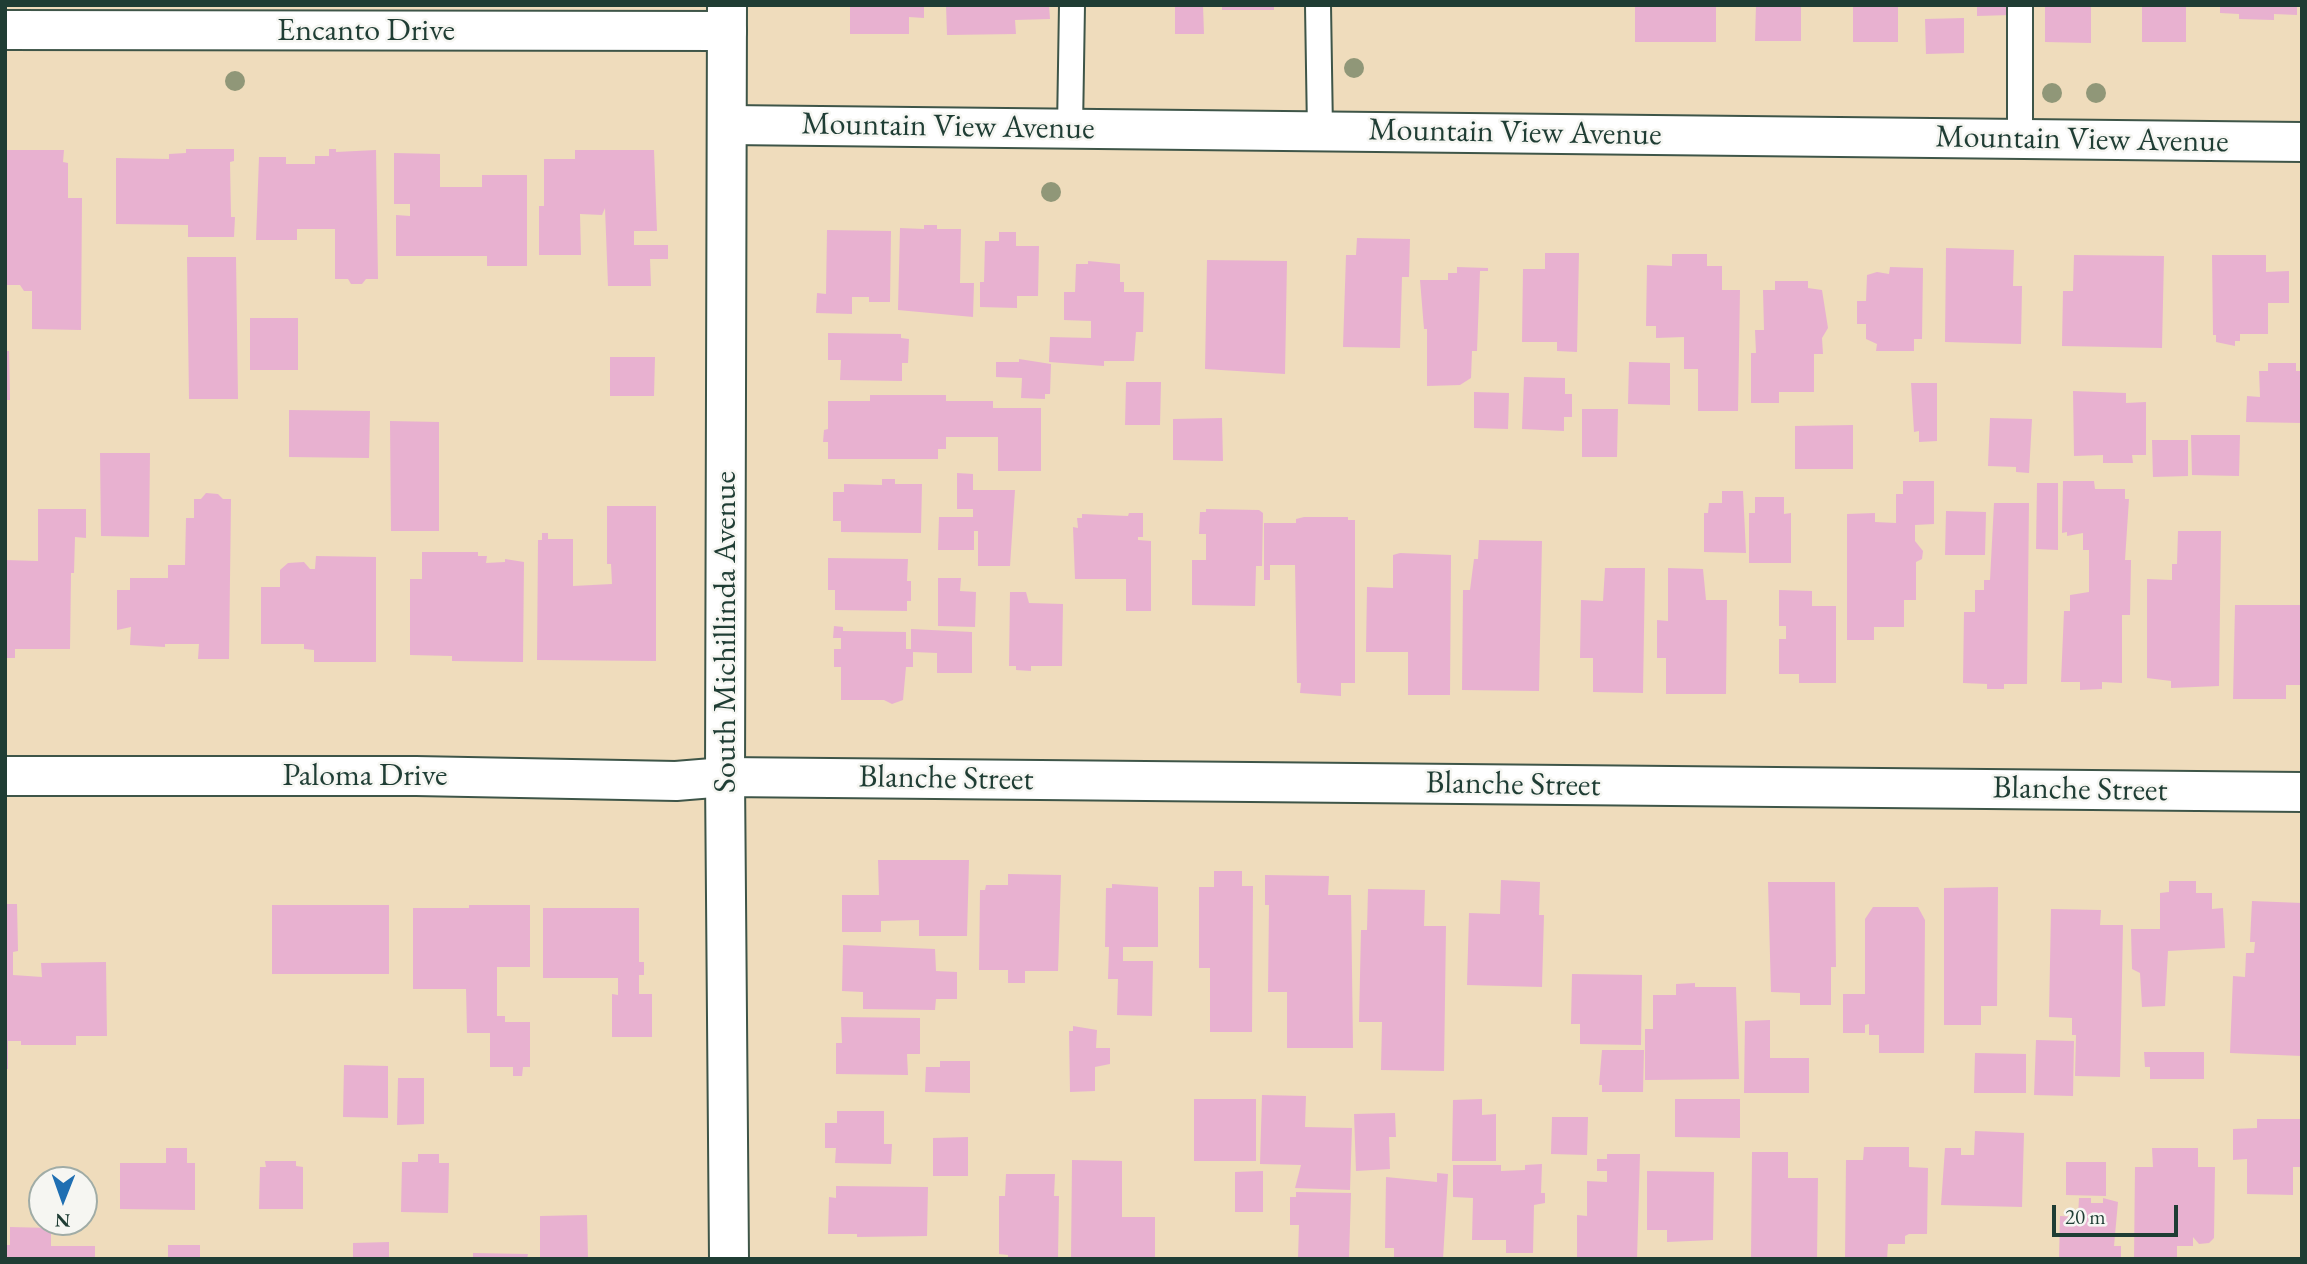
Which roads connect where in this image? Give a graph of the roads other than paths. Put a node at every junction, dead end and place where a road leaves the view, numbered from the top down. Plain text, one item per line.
1 (1072, 5) edge
2 (1318, 5) edge
3 (2020, 5) edge
4 (727, 18) edge
5 (5, 30) edge
6 (728, 125) junction
7 (1070, 128) junction
8 (1320, 131) junction
9 (2020, 139) junction
10 (2302, 142) edge
11 (5, 776) edge
12 (725, 778) junction
13 (2302, 792) edge
14 (729, 1259) edge

1 - 7 lane
2 - 8 lane
3 - 9 lane
4 - 5 street, Encanto Drive
4 - 6 street, South Michillinda Avenue
6 - 7 street, Mountain View Avenue
6 - 12 street, South Michillinda Avenue
7 - 8 street, Mountain View Avenue
8 - 9 street, Mountain View Avenue
9 - 10 street, Mountain View Avenue
11 - 12 street, Paloma Drive
12 - 13 street, Blanche Street
12 - 14 street, South Michillinda Avenue

